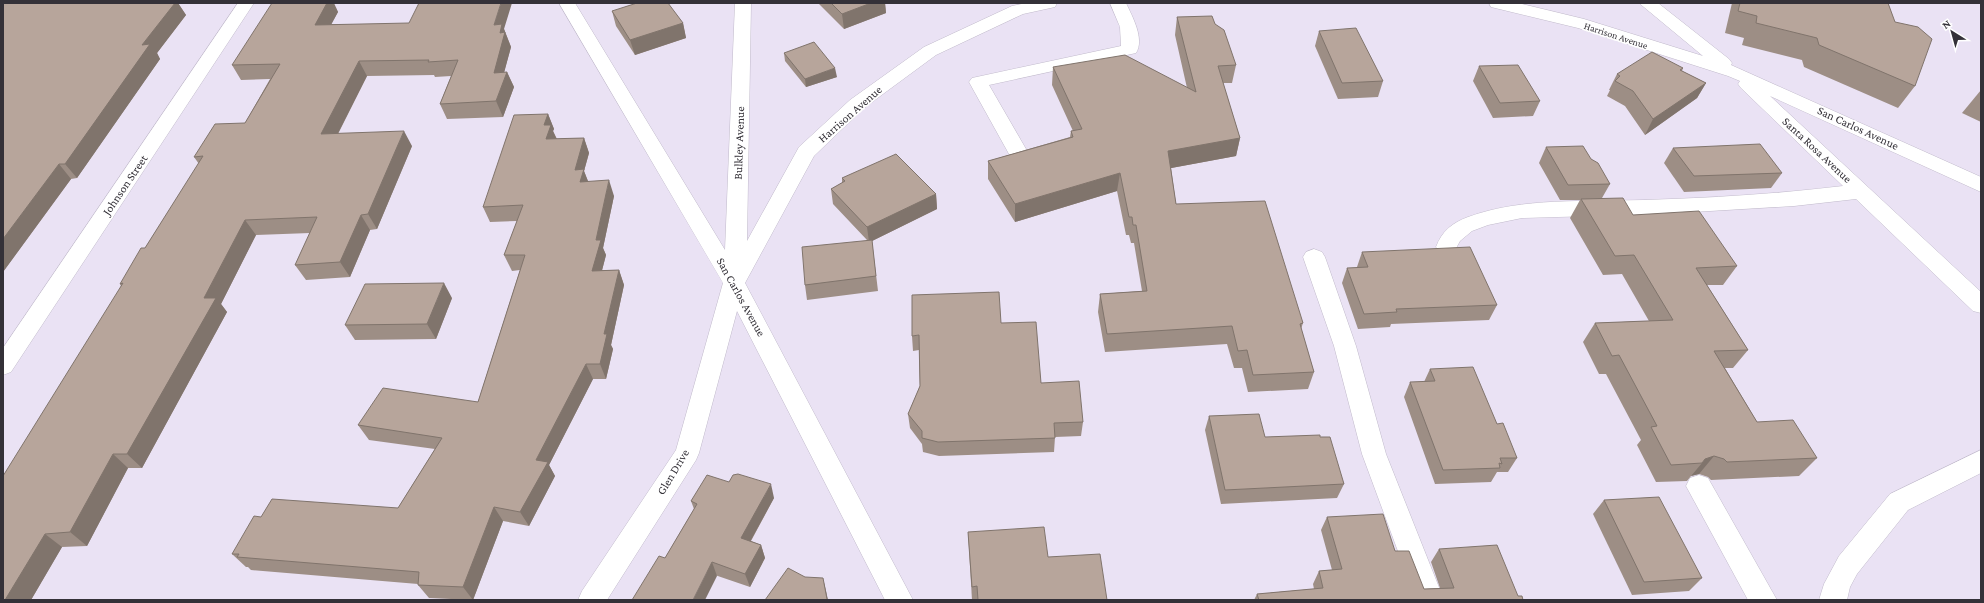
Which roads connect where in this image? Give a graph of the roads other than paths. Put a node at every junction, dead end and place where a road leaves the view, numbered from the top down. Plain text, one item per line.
1 (246, 3) edge
2 (567, 3) edge
3 (743, 3) edge
4 (1050, 3) edge
5 (1118, 3) edge
6 (1497, 3) edge
7 (1647, 3) edge
8 (1734, 72) junction
9 (1016, 149) dead end
10 (1981, 185) edge
11 (1861, 191) junction
12 (1447, 247) edge
13 (1314, 256) dead end
14 (734, 283) junction
15 (1981, 305) edge
16 (10, 344) edge
17 (3, 366) edge
18 (1981, 461) edge
19 (1699, 486) dead end
20 (592, 600) edge
21 (899, 600) edge
22 (1430, 600) edge
23 (1762, 600) edge
24 (1833, 600) edge

1 - 16 street, Johnson Street
2 - 14 street, San Carlos Avenue
3 - 14 street, Bulkley Avenue
4 - 14 street, Harrison Avenue
5 - 9 street
6 - 8 street, Harrison Avenue
7 - 8 street, Santa Rosa Avenue
8 - 10 street, San Carlos Avenue
8 - 11 street, Santa Rosa Avenue
11 - 12 street
11 - 15 street, Santa Rosa Avenue
13 - 22 street
14 - 20 street, Glen Drive
14 - 21 street, San Carlos Avenue
16 - 17 street, Johnson Street
18 - 24 street
19 - 23 street

